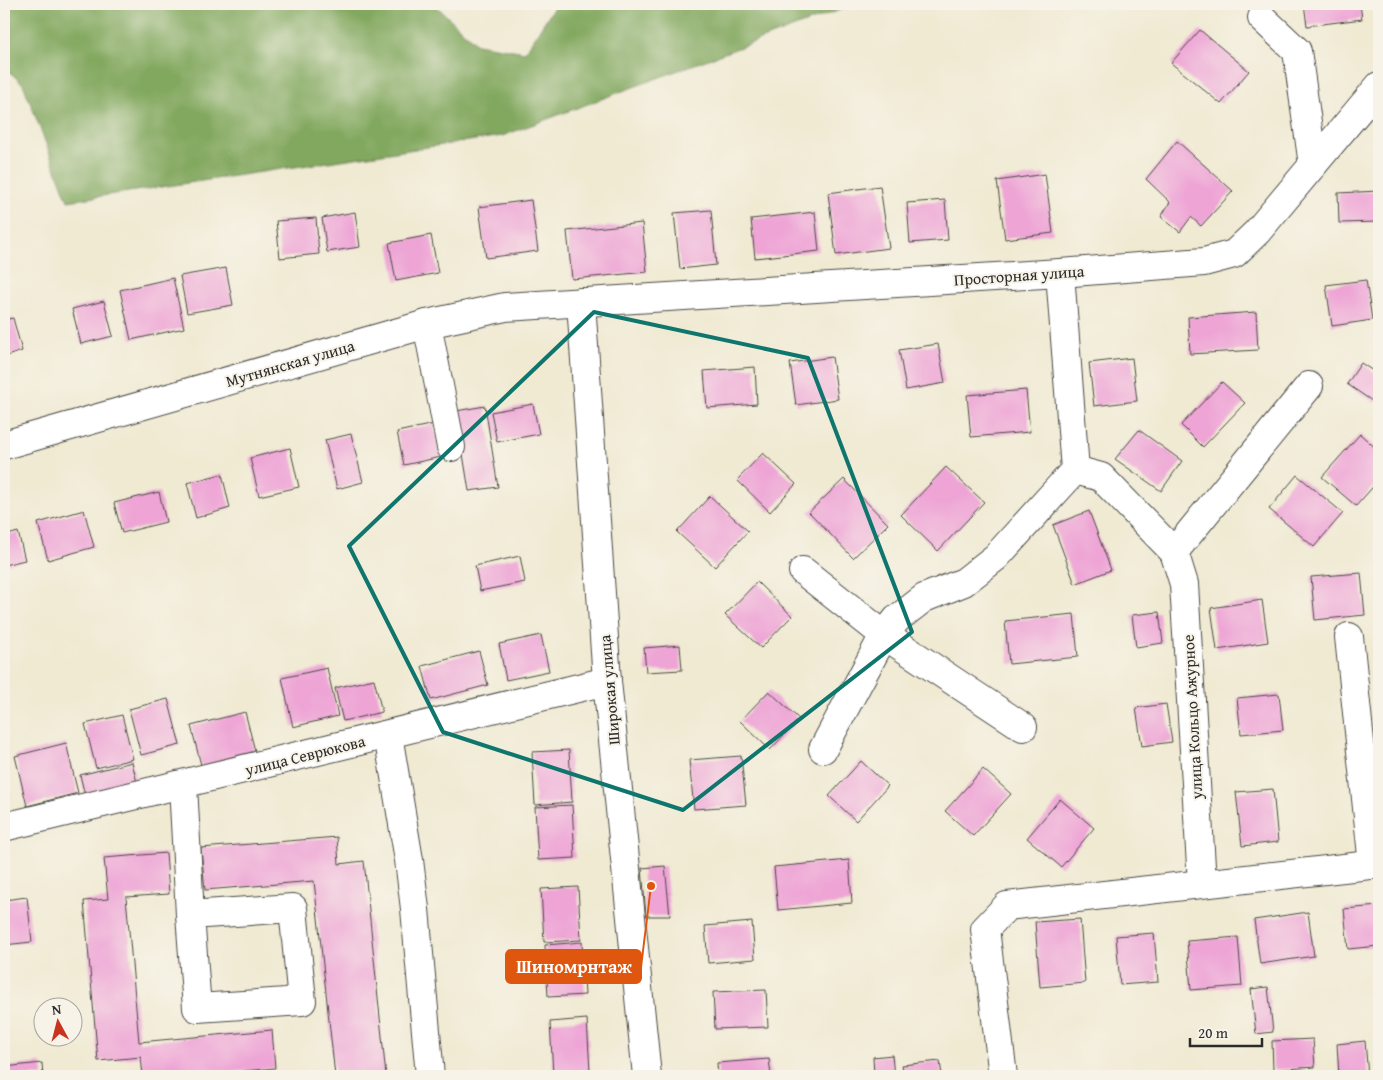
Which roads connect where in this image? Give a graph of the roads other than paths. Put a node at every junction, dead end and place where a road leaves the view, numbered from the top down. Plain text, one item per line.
1 (1262, 18) dead end
2 (1379, 86) edge
3 (1313, 165) junction
4 (1060, 273) junction
5 (581, 302) junction
6 (427, 324) junction
7 (1309, 386) dead end
8 (4, 445) edge
9 (451, 447) dead end
10 (1075, 470) junction
11 (1174, 552) junction
12 (804, 571) dead end
13 (884, 635) junction
14 (1349, 637) dead end
15 (607, 681) junction
16 (1023, 727) dead end
17 (388, 735) junction
18 (823, 749) dead end
19 (183, 785) junction
20 (4, 827) edge
21 (1376, 864) edge
22 (1202, 883) junction
23 (190, 915) junction
24 (430, 1076) edge
25 (647, 1076) edge
26 (1003, 1076) edge

1 - 3 street
2 - 3 street, Просторная улица
3 - 4 street, Просторная улица
4 - 5 street, Просторная улица
4 - 10 street
5 - 6 street, Мутнянская улица
5 - 15 street, Широкая улица
6 - 8 street, Мутнянская улица
6 - 9 street
7 - 11 street
10 - 11 street, улица Кольцо Ажурное
10 - 13 street
11 - 22 street, улица Кольцо Ажурное
12 - 13 street
13 - 16 street
13 - 18 street
14 - 21 street
15 - 17 street, улица Севрюкова
15 - 25 street, Широкая улица
17 - 19 street, улица Севрюкова
17 - 24 street
19 - 20 street, улица Севрюкова
19 - 23 street
21 - 22 street
22 - 26 street
23 - 23 street

